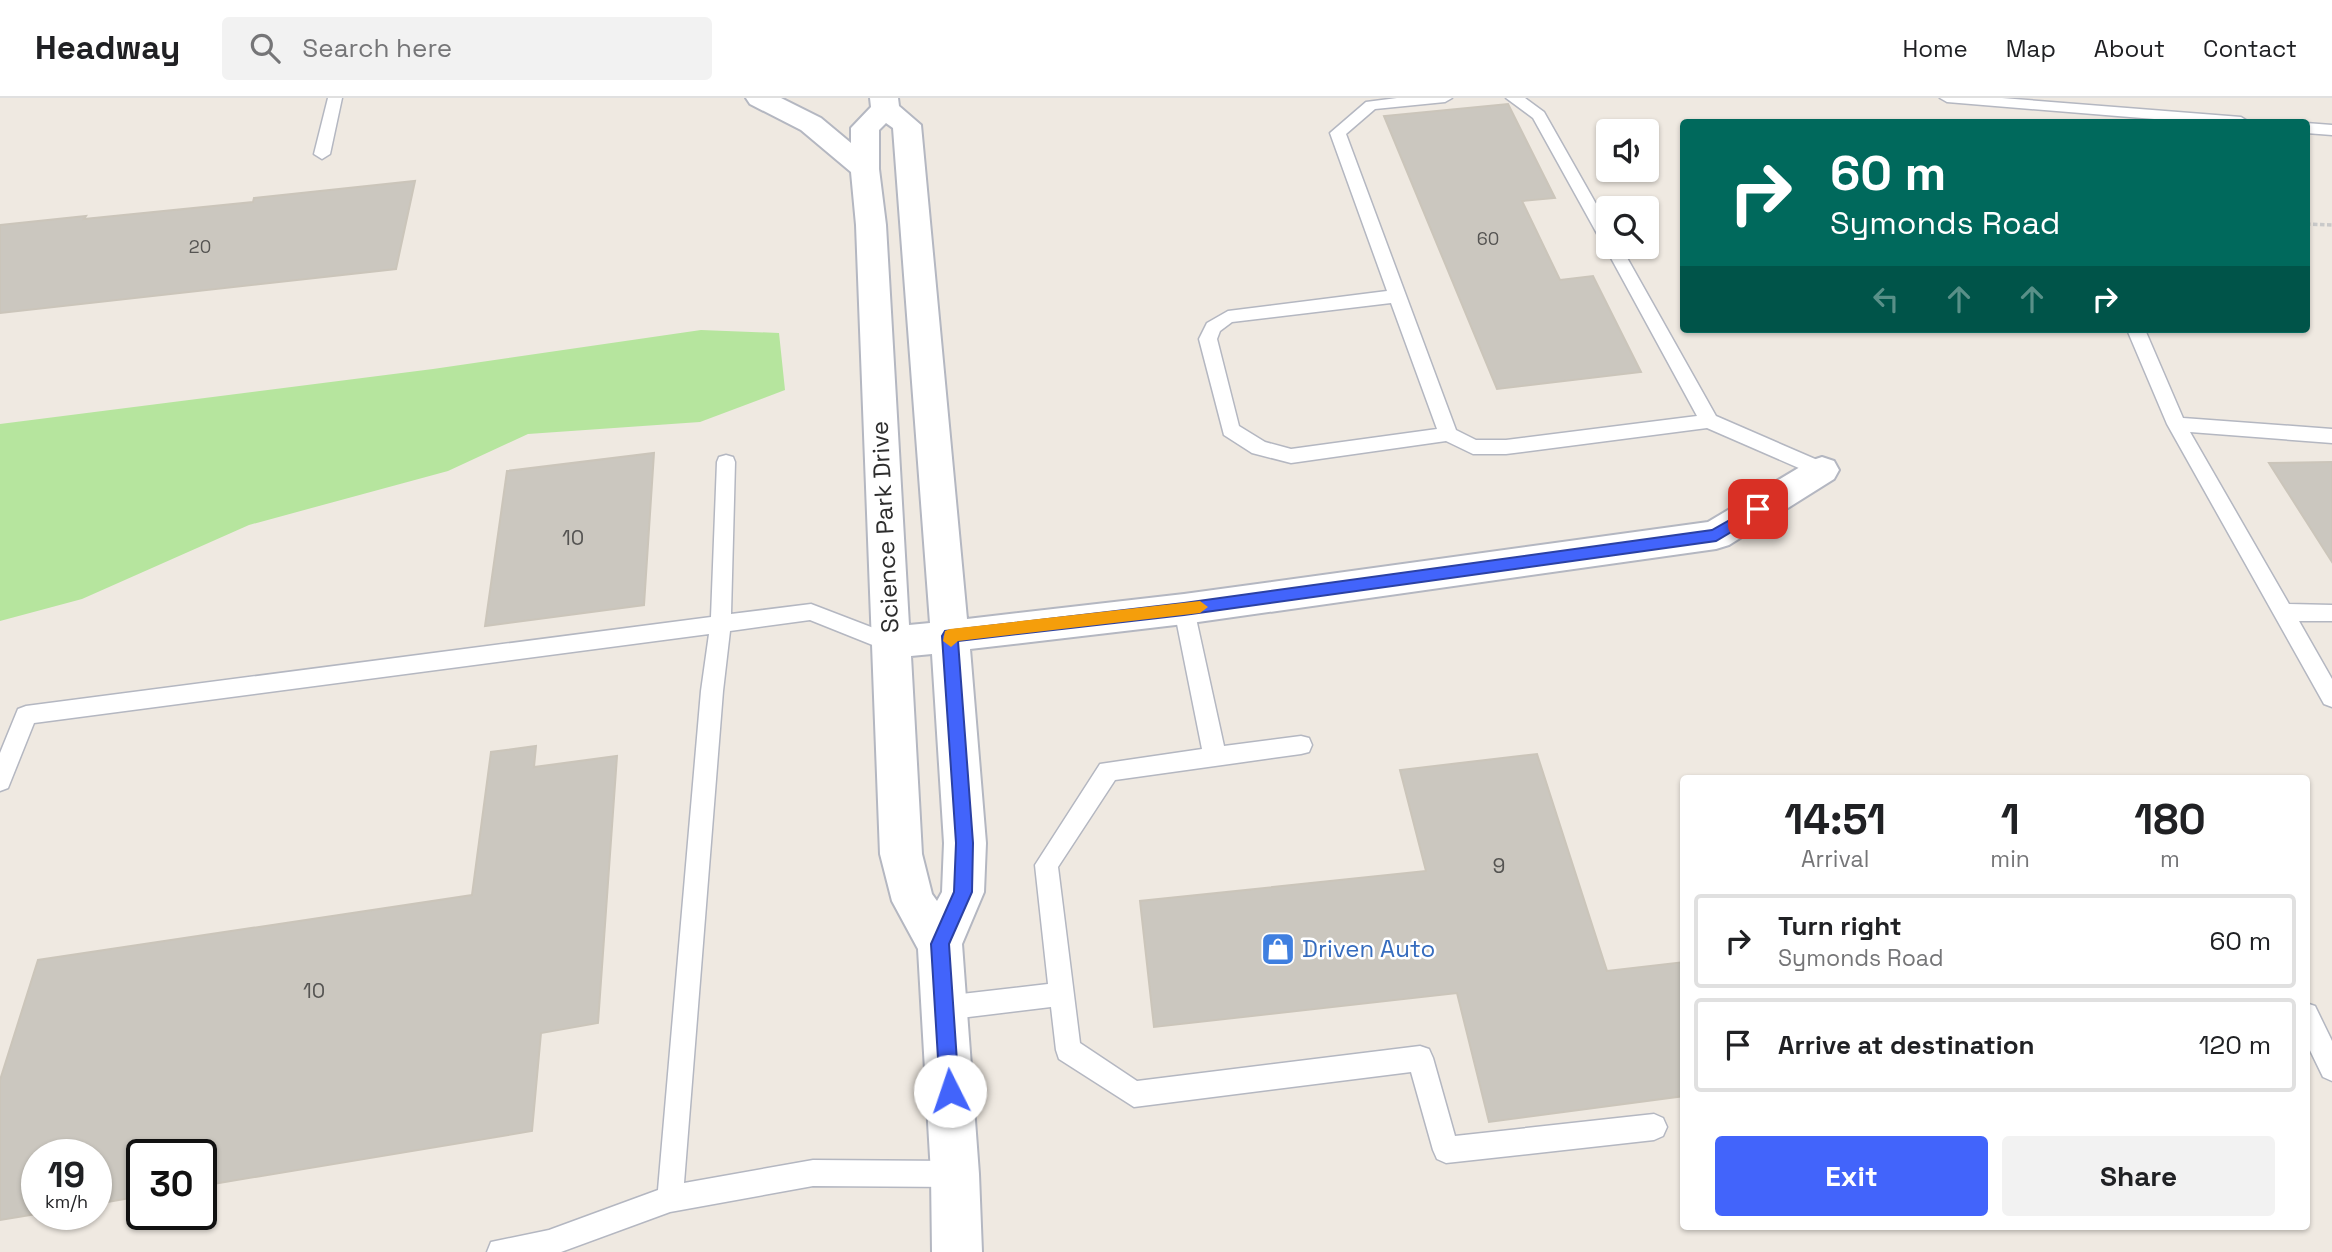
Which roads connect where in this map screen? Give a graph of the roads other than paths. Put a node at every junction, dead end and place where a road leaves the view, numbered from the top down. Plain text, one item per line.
1 (335, 98) edge
2 (760, 98) edge
3 (1445, 98) edge
4 (1513, 98) edge
5 (1947, 98) edge
6 (884, 103) edge
7 (2204, 119) edge
8 (2310, 128) edge
9 (2332, 130) edge
10 (322, 154) dead end
11 (865, 169) junction
12 (1596, 217) edge
13 (1619, 259) edge
14 (1398, 296) junction
15 (2137, 333) edge
16 (1709, 421) junction
17 (2176, 424) junction
18 (1448, 435) junction
19 (2332, 436) edge
20 (726, 463) dead end
21 (1822, 470) joint
22 (1184, 609) junction
23 (2281, 612) junction
24 (2332, 612) edge
25 (721, 622) junction
26 (950, 636) junction
27 (890, 643) junction
28 (2332, 698) edge
29 (1301, 745) dead end
30 (1215, 757) junction
31 (0, 781) edge
32 (940, 944) junction
33 (1061, 994) junction
34 (944, 1007) junction
35 (2310, 1023) edge
36 (2332, 1068) edge
37 (1654, 1127) dead end
38 (955, 1174) junction
39 (670, 1199) junction
40 (501, 1252) edge
41 (957, 1252) edge

1 - 10 lane
2 - 11 street
3 - 14 lane
4 - 12 lane
5 - 7 lane
6 - 11 street, Science Park Drive
6 - 26 street, Science Park Drive
8 - 9 lane
11 - 27 street, Science Park Drive
13 - 16 lane
14 - 18 lane
14 - 18 lane
15 - 17 lane
16 - 18 lane
16 - 21 lane
17 - 19 lane
17 - 23 lane
20 - 25 lane
21 - 22 street
22 - 26 street
22 - 30 lane
23 - 24 lane
23 - 28 lane
25 - 27 lane
25 - 31 lane
25 - 39 lane
26 - 27 street
26 - 32 street, Science Park Drive
27 - 32 street, Science Park Drive
29 - 30 lane
30 - 33 lane
32 - 34 street, Science Park Drive
33 - 34 lane
33 - 37 lane
34 - 38 street, Science Park Drive
35 - 36 lane
38 - 39 lane
38 - 41 street, Science Park Drive
39 - 40 lane

